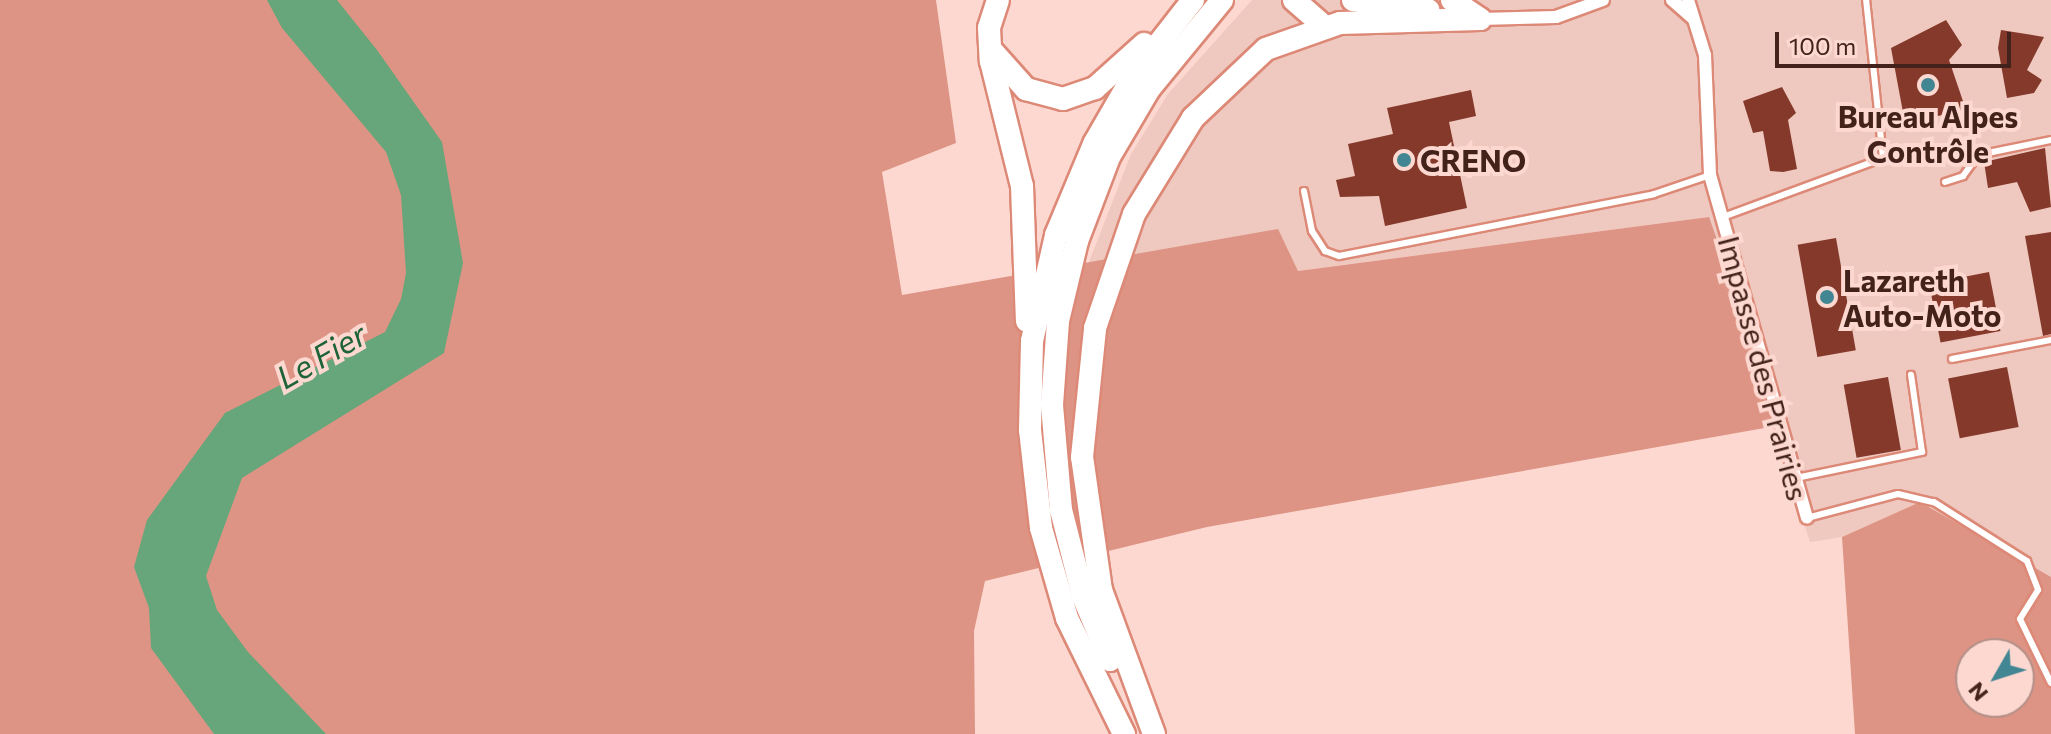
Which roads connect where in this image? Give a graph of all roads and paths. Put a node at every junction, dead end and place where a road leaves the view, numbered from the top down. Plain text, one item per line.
1 (998, 0) edge
2 (1192, 0) edge
3 (1222, 0) edge
4 (1294, 0) edge
5 (1353, 0) edge
6 (1452, 0) edge
7 (1603, 0) edge
8 (1672, 0) edge
9 (1688, 0) edge
10 (1866, 0) edge
11 (1480, 19) junction
12 (1696, 20) junction
13 (1324, 26) junction
14 (990, 43) junction
15 (2051, 140) edge
16 (1710, 175) junction
17 (1945, 182) dead end
18 (1304, 191) dead end
19 (1723, 217) junction
20 (2051, 340) edge
21 (1952, 359) dead end
22 (1911, 375) dead end
23 (1030, 394) junction
24 (1792, 479) junction
25 (1807, 518) joint
26 (2051, 683) edge
27 (1124, 734) edge
28 (1152, 734) edge

1 - 14 highway
2 - 14 highway
2 - 23 highway
3 - 28 highway
4 - 13 highway
5 - 11 highway
6 - 11 highway
7 - 11 street
8 - 12 street
9 - 12 street, Impasse des Prairies
10 - 19 lane, Impasse des Prairies
11 - 13 highway
12 - 16 street, Impasse des Prairies
13 - 28 highway
14 - 23 highway
15 - 17 lane
16 - 18 lane
16 - 19 street, Impasse des Prairies
19 - 24 street, Impasse des Prairies
20 - 21 lane
22 - 24 lane
23 - 27 highway
24 - 25 street, Impasse des Prairies
25 - 26 lane

